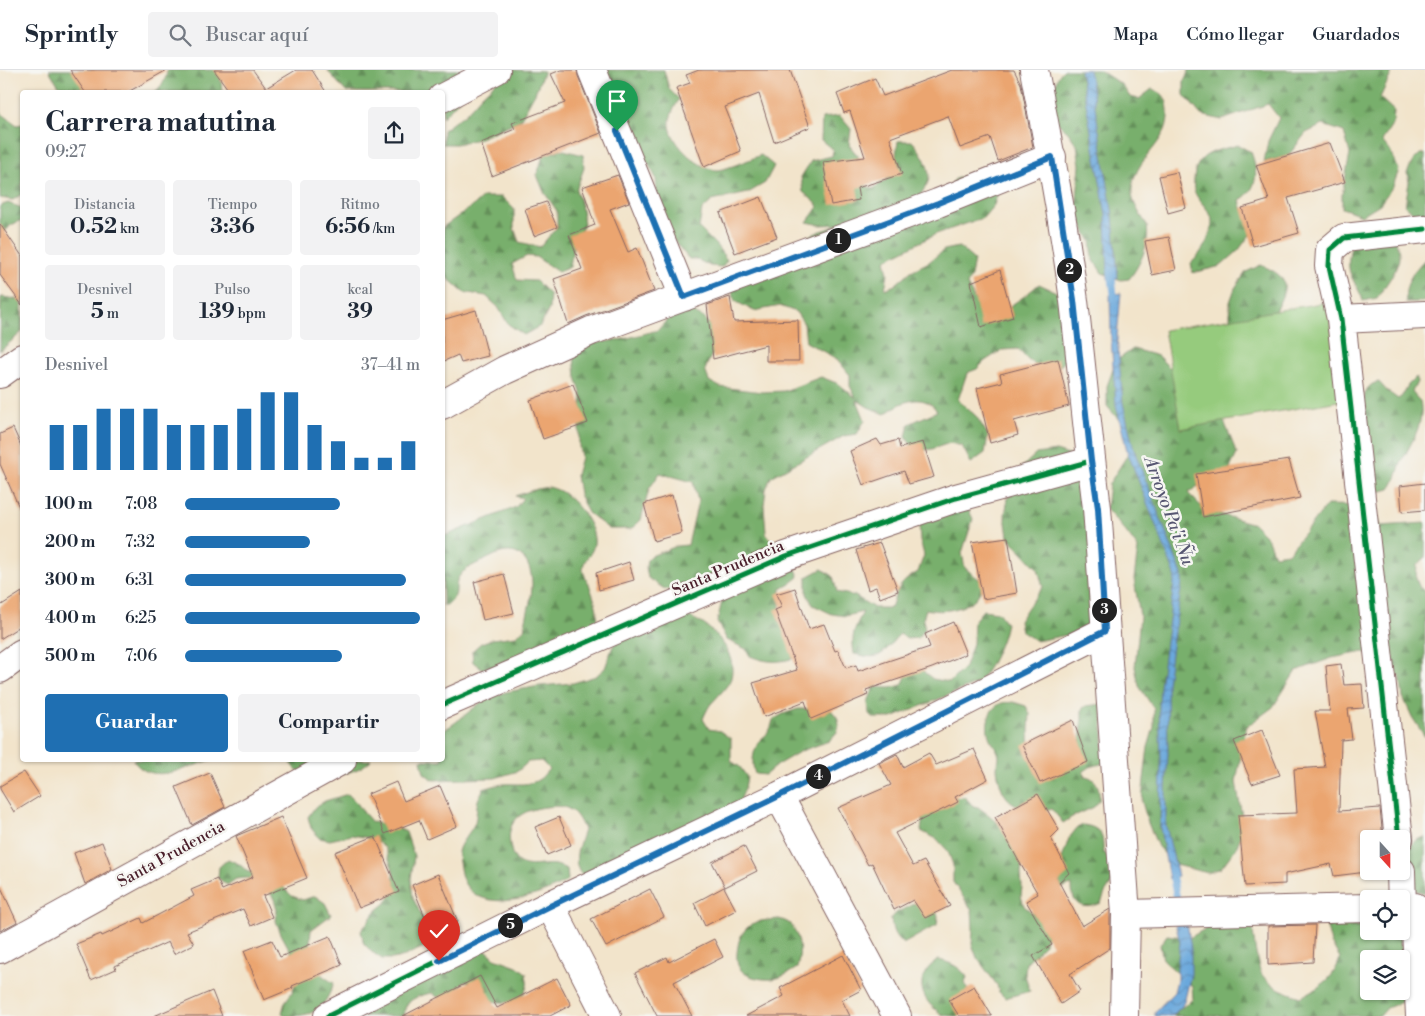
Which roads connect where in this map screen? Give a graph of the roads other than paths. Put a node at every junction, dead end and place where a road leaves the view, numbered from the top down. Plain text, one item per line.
1 (496, 70) edge
2 (592, 70) edge
3 (1034, 70) edge
4 (445, 96) edge
5 (1052, 157) junction
6 (1425, 229) edge
7 (684, 297) junction
8 (1425, 315) edge
9 (1341, 319) junction
10 (445, 403) edge
11 (1091, 461) junction
12 (1105, 631) junction
13 (20, 654) edge
14 (0, 669) edge
15 (445, 704) edge
16 (338, 762) edge
17 (779, 796) junction
18 (1398, 830) edge
19 (1404, 880) edge
20 (550, 906) junction
21 (1411, 907) edge
22 (1360, 908) edge
23 (1126, 914) junction
24 (0, 949) edge
25 (328, 1016) edge
26 (607, 1016) edge
27 (897, 1016) edge
28 (1124, 1016) edge
29 (1420, 1016) edge

1 - 4 street
2 - 7 street
3 - 5 street
5 - 7 street
5 - 11 street
6 - 9 street
7 - 10 street
8 - 9 street
9 - 18 street
11 - 12 street
11 - 15 street, Santa Prudencia
12 - 17 street
12 - 23 street
13 - 14 street
16 - 24 street, Santa Prudencia
17 - 20 street
17 - 27 street
19 - 21 street
20 - 25 street
20 - 26 street
21 - 29 street
22 - 23 street
23 - 28 street

